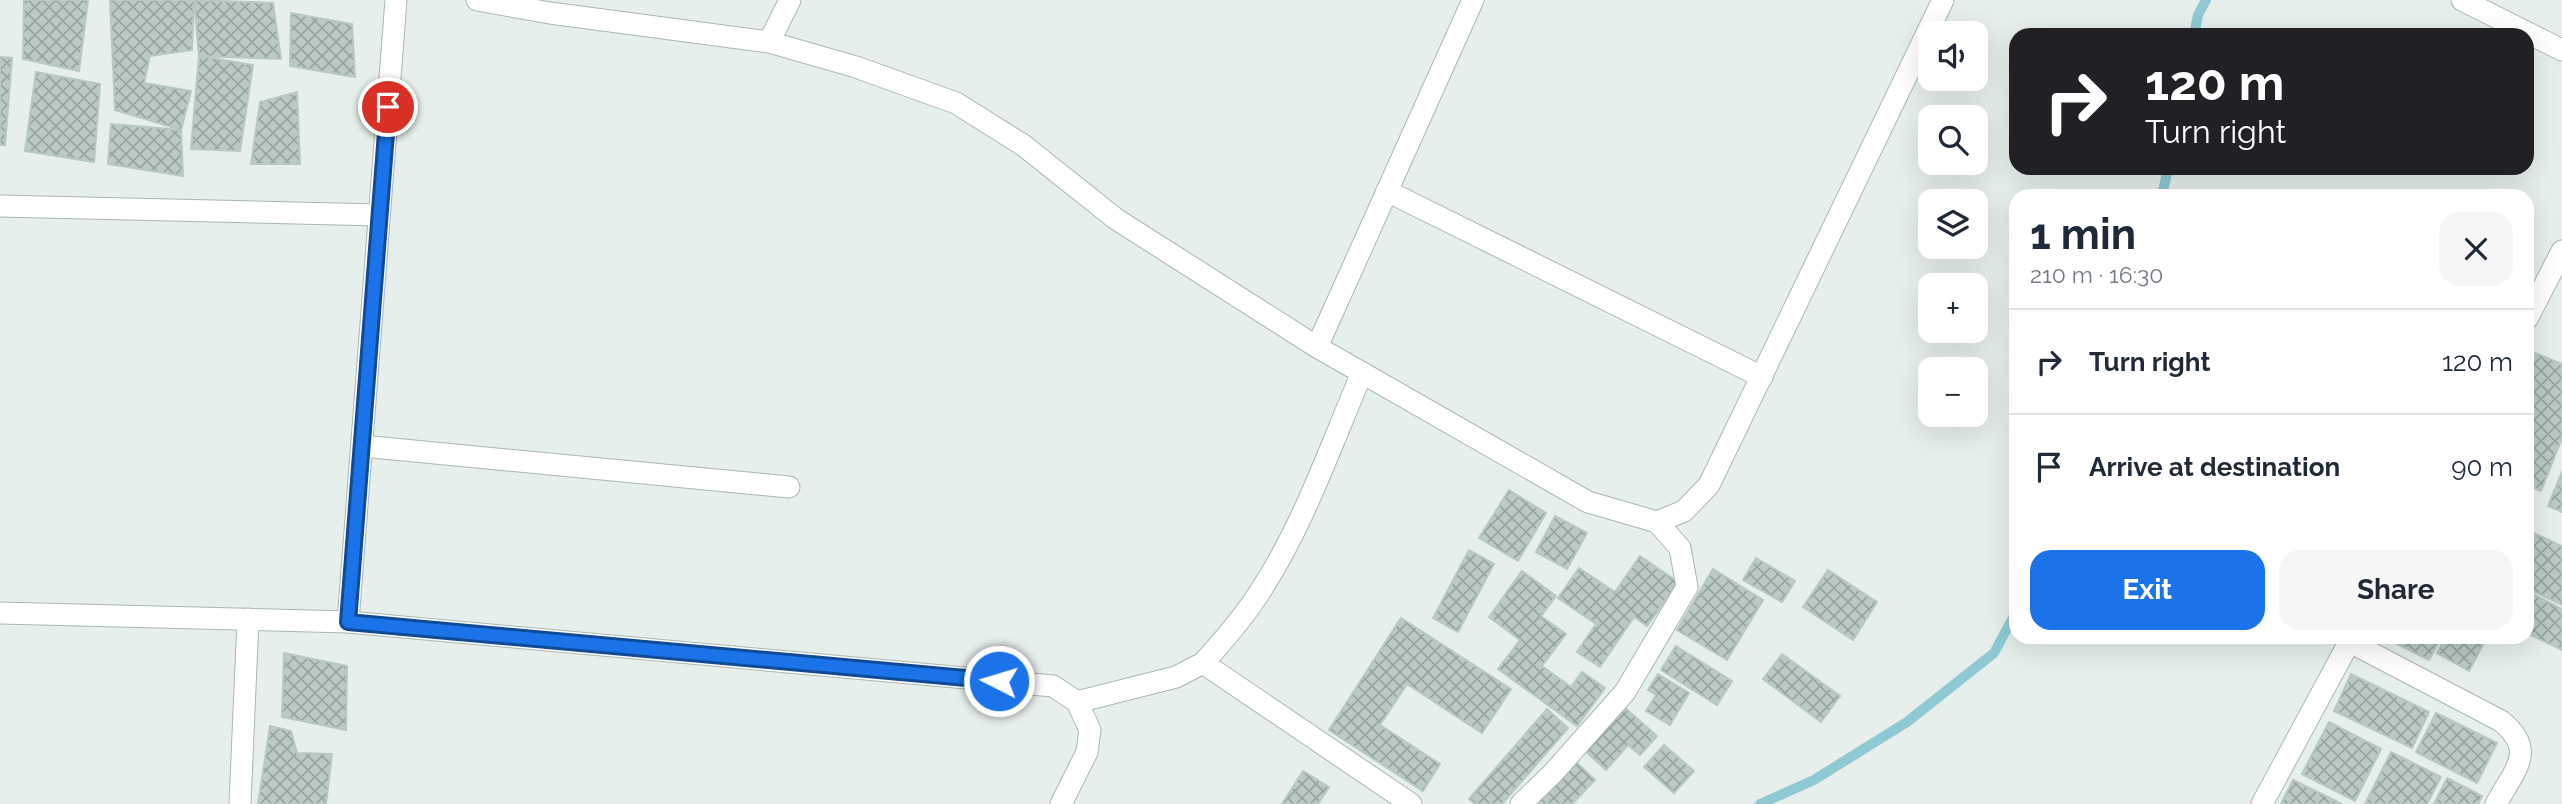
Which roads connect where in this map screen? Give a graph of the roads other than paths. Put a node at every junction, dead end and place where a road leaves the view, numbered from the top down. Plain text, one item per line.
1 (396, 0) edge
2 (477, 0) edge
3 (790, 0) edge
4 (1473, 0) edge
5 (1943, 0) edge
6 (2462, 0) edge
7 (553, 6) edge
8 (2518, 28) edge
9 (2534, 36) edge
10 (769, 42) junction
11 (2562, 50) edge
12 (1387, 191) junction
13 (0, 206) edge
14 (379, 215) junction
15 (2562, 251) edge
16 (2534, 305) edge
17 (1317, 347) junction
18 (1362, 373) junction
19 (1762, 377) junction
20 (362, 446) junction
21 (789, 487) dead end
22 (1657, 522) junction
23 (0, 613) edge
24 (248, 619) junction
25 (348, 622) junction
26 (2349, 644) edge
27 (2358, 644) edge
28 (1203, 663) junction
29 (1077, 702) junction
30 (240, 804) edge
31 (1061, 804) edge
32 (1411, 804) edge
33 (1521, 804) edge
34 (2262, 804) edge
35 (2496, 804) edge

1 - 14 street
2 - 7 street
3 - 10 street
4 - 12 street
5 - 19 street
6 - 8 street
7 - 10 street
9 - 11 street
10 - 17 street
12 - 17 street
12 - 19 street
13 - 14 street
14 - 20 street
15 - 16 street
17 - 18 street
18 - 22 street
18 - 28 street
19 - 22 street
20 - 21 street
20 - 25 street
22 - 33 street
23 - 24 street
24 - 25 street
24 - 30 street
25 - 29 street
26 - 34 street
27 - 35 street
28 - 29 street
28 - 32 street
29 - 31 street

